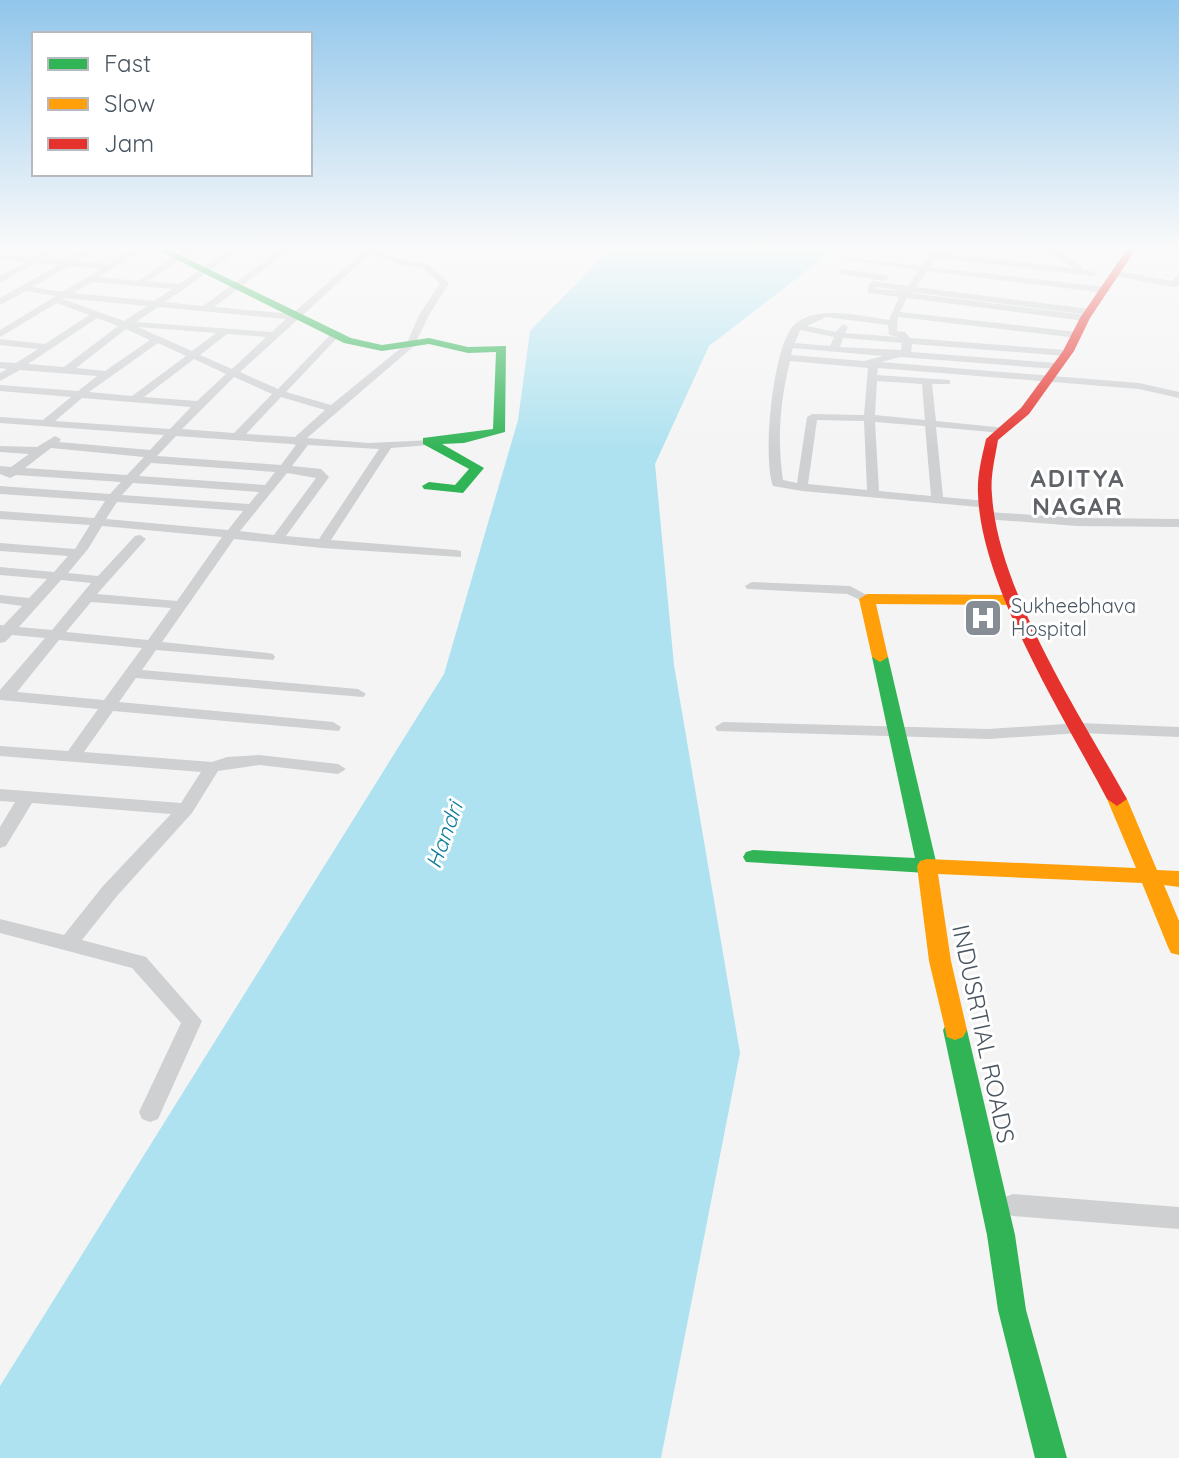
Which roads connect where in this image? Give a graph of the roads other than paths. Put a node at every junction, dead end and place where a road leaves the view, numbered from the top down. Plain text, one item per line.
1 (33, 314) edge
2 (142, 314) edge
3 (248, 314) edge
4 (269, 314) edge
5 (288, 314) edge
6 (297, 314) edge
7 (425, 314) edge
8 (825, 314) edge
9 (825, 314) edge
10 (854, 314) edge
11 (901, 314) edge
12 (1090, 314) edge
13 (96, 315) joint
14 (294, 317) junction
15 (848, 317) junction
16 (0, 324) edge
17 (125, 325) junction
18 (14, 326) junction
19 (797, 327) junction
20 (226, 331) junction
21 (0, 334) edge
22 (275, 335) junction
23 (335, 335) junction
24 (839, 335) junction
25 (156, 340) junction
26 (907, 340) junction
27 (0, 342) edge
28 (411, 344) junction
29 (789, 345) junction
30 (46, 347) junction
31 (834, 349) junction
32 (898, 354) junction
33 (191, 355) junction
34 (786, 358) junction
35 (0, 365) edge
36 (18, 366) junction
37 (66, 371) junction
38 (872, 372) junction
39 (1051, 372) junction
40 (107, 374) junction
41 (235, 374) junction
42 (0, 378) edge
43 (927, 381) junction
44 (0, 388) edge
45 (281, 394) junction
46 (1179, 395) edge
47 (77, 397) junction
48 (201, 405) junction
49 (333, 409) junction
50 (128, 412) junction
51 (869, 418) junction
52 (0, 420) edge
53 (930, 423) junction
54 (44, 424) junction
55 (72, 426) junction
56 (175, 433) junction
57 (997, 435) junction
58 (236, 438) junction
59 (429, 442) junction
60 (300, 443) junction
61 (387, 445) junction
62 (44, 448) junction
63 (0, 449) edge
64 (151, 457) junction
65 (284, 469) junction
66 (7, 471) edge
67 (130, 479) junction
68 (0, 483) edge
69 (429, 486) dead end
70 (802, 487) junction
71 (268, 489) junction
72 (0, 490) edge
73 (873, 494) junction
74 (114, 497) junction
75 (937, 500) junction
76 (252, 508) junction
77 (987, 510) junction
78 (0, 515) edge
79 (100, 520) junction
80 (1179, 523) edge
81 (232, 533) junction
82 (278, 538) junction
83 (140, 539) dead end
84 (322, 544) junction
85 (0, 547) edge
86 (78, 553) junction
87 (456, 554) dead end
88 (0, 571) edge
89 (56, 576) junction
90 (101, 580) junction
91 (752, 586) dead end
92 (86, 597) junction
93 (0, 599) edge
94 (867, 599) junction
95 (1015, 600) junction
96 (33, 603) junction
97 (180, 605) junction
98 (3, 633) edge
99 (55, 635) junction
100 (152, 644) junction
101 (268, 657) dead end
102 (130, 673) junction
103 (358, 694) dead end
104 (2, 695) edge
105 (108, 706) junction
106 (333, 727) dead end
107 (723, 727) dead end
108 (1080, 728) junction
109 (895, 732) junction
110 (1179, 732) edge
111 (0, 751) edge
112 (73, 755) junction
113 (212, 767) junction
114 (338, 769) dead end
115 (0, 795) edge
116 (27, 797) junction
117 (186, 809) junction
118 (0, 842) edge
119 (753, 857) dead end
120 (927, 866) junction
121 (1151, 878) junction
122 (1179, 879) edge
123 (0, 926) edge
124 (69, 943) junction
125 (1179, 947) edge
126 (150, 1112) dead end
127 (1013, 1205) dead end
128 (1179, 1218) edge
129 (1051, 1458) edge

1 - 18 street
2 - 17 street
3 - 20 street
4 - 14 street
5 - 14 street
6 - 14 street
7 - 28 street
8 - 15 street
9 - 19 street
10 - 15 street
11 - 26 street
12 - 39 street
13 - 17 street
13 - 30 street
14 - 22 street
14 - 23 street
15 - 24 street
16 - 18 street
17 - 20 street
17 - 25 street
17 - 37 street
18 - 21 street
19 - 24 street
19 - 29 street
20 - 22 street
20 - 33 street
22 - 41 street
23 - 28 street
23 - 45 street
24 - 26 street
24 - 31 street
25 - 33 street
25 - 40 street
26 - 32 street
26 - 39 street
27 - 30 street
28 - 49 street
28 - 59 street
29 - 31 street
29 - 34 street
30 - 36 street
31 - 32 street
32 - 38 street
32 - 39 street
33 - 41 street
33 - 50 street
34 - 38 street
34 - 70 street
35 - 36 street
36 - 37 street
36 - 42 street
37 - 40 street
38 - 39 street
38 - 43 street
38 - 51 street
39 - 43 street
39 - 46 street
39 - 57 street
40 - 47 street
41 - 45 street
41 - 48 street
43 - 53 street
44 - 47 street
45 - 49 street
45 - 58 street
47 - 50 street
47 - 54 street
48 - 50 street
48 - 56 street
49 - 60 street
50 - 55 street
50 - 56 street
51 - 53 street
51 - 70 street
51 - 73 street
52 - 54 street
53 - 57 street
53 - 75 street
54 - 55 street
55 - 62 street
56 - 58 street
56 - 64 street
57 - 77 street
58 - 60 street
59 - 61 street
59 - 69 street
60 - 61 street
60 - 65 street
61 - 84 street
62 - 63 street
62 - 64 street
62 - 66 street
64 - 65 street
64 - 67 street
65 - 71 street
65 - 82 street
66 - 67 street
66 - 68 street
67 - 71 street
67 - 74 street
70 - 73 street
71 - 76 street
72 - 74 street
73 - 75 street
74 - 76 street
74 - 79 street
75 - 77 street
76 - 81 street
77 - 80 street
77 - 95 street
78 - 79 street
79 - 81 street
79 - 86 street
81 - 82 street
81 - 97 street
82 - 84 street
83 - 90 street
84 - 87 street
85 - 86 street
86 - 89 street
88 - 89 street
89 - 90 street
89 - 96 street
90 - 92 street
91 - 94 street
92 - 97 street
92 - 99 street
93 - 96 street
94 - 95 street
94 - 109 street, INDUSRTIAL ROADS
95 - 108 street
96 - 98 street
97 - 100 street
98 - 99 street
99 - 100 street
99 - 104 street
100 - 101 street
100 - 102 street
102 - 103 street
102 - 105 street
104 - 105 street
105 - 106 street
105 - 112 street
107 - 109 street
108 - 109 street
108 - 110 street
108 - 121 street
109 - 120 street, INDUSRTIAL ROADS
111 - 112 street
112 - 113 street
113 - 114 street
113 - 117 street
115 - 116 street
116 - 117 street
116 - 118 street
117 - 124 street
119 - 120 street
120 - 121 street
120 - 129 street, INDUSRTIAL ROADS
121 - 122 street
121 - 125 street
123 - 124 street
124 - 126 street
127 - 128 street

